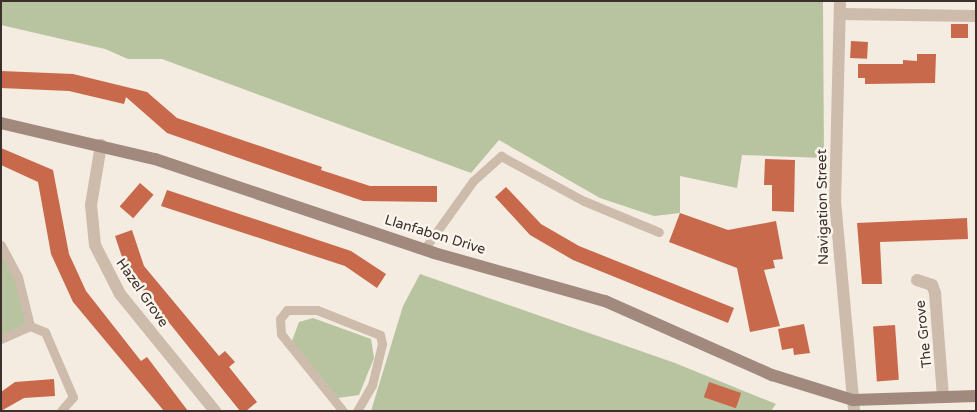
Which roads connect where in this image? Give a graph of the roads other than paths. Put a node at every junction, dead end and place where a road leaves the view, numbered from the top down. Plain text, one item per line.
1 (840, 8) edge
2 (976, 16) edge
3 (1, 122) edge
4 (101, 145) junction
5 (659, 232) dead end
6 (1, 246) edge
7 (425, 248) junction
8 (916, 280) dead end
9 (30, 326) junction
10 (1, 339) edge
11 (976, 396) edge
12 (942, 397) junction
13 (853, 405) edge
14 (61, 411) edge
15 (215, 411) edge
16 (343, 411) edge
17 (357, 411) edge

1 - 2 street
1 - 13 street, Navigation Street
3 - 4 street, Llanfabon Drive
4 - 7 street, Llanfabon Drive
4 - 15 street, Hazel Grove
5 - 7 lane
6 - 9 lane
7 - 13 street, Llanfabon Drive
8 - 12 street, The Grove
9 - 10 lane
9 - 14 lane
11 - 12 street, Llanfabon Drive
12 - 13 street, Llanfabon Drive
16 - 17 lane

